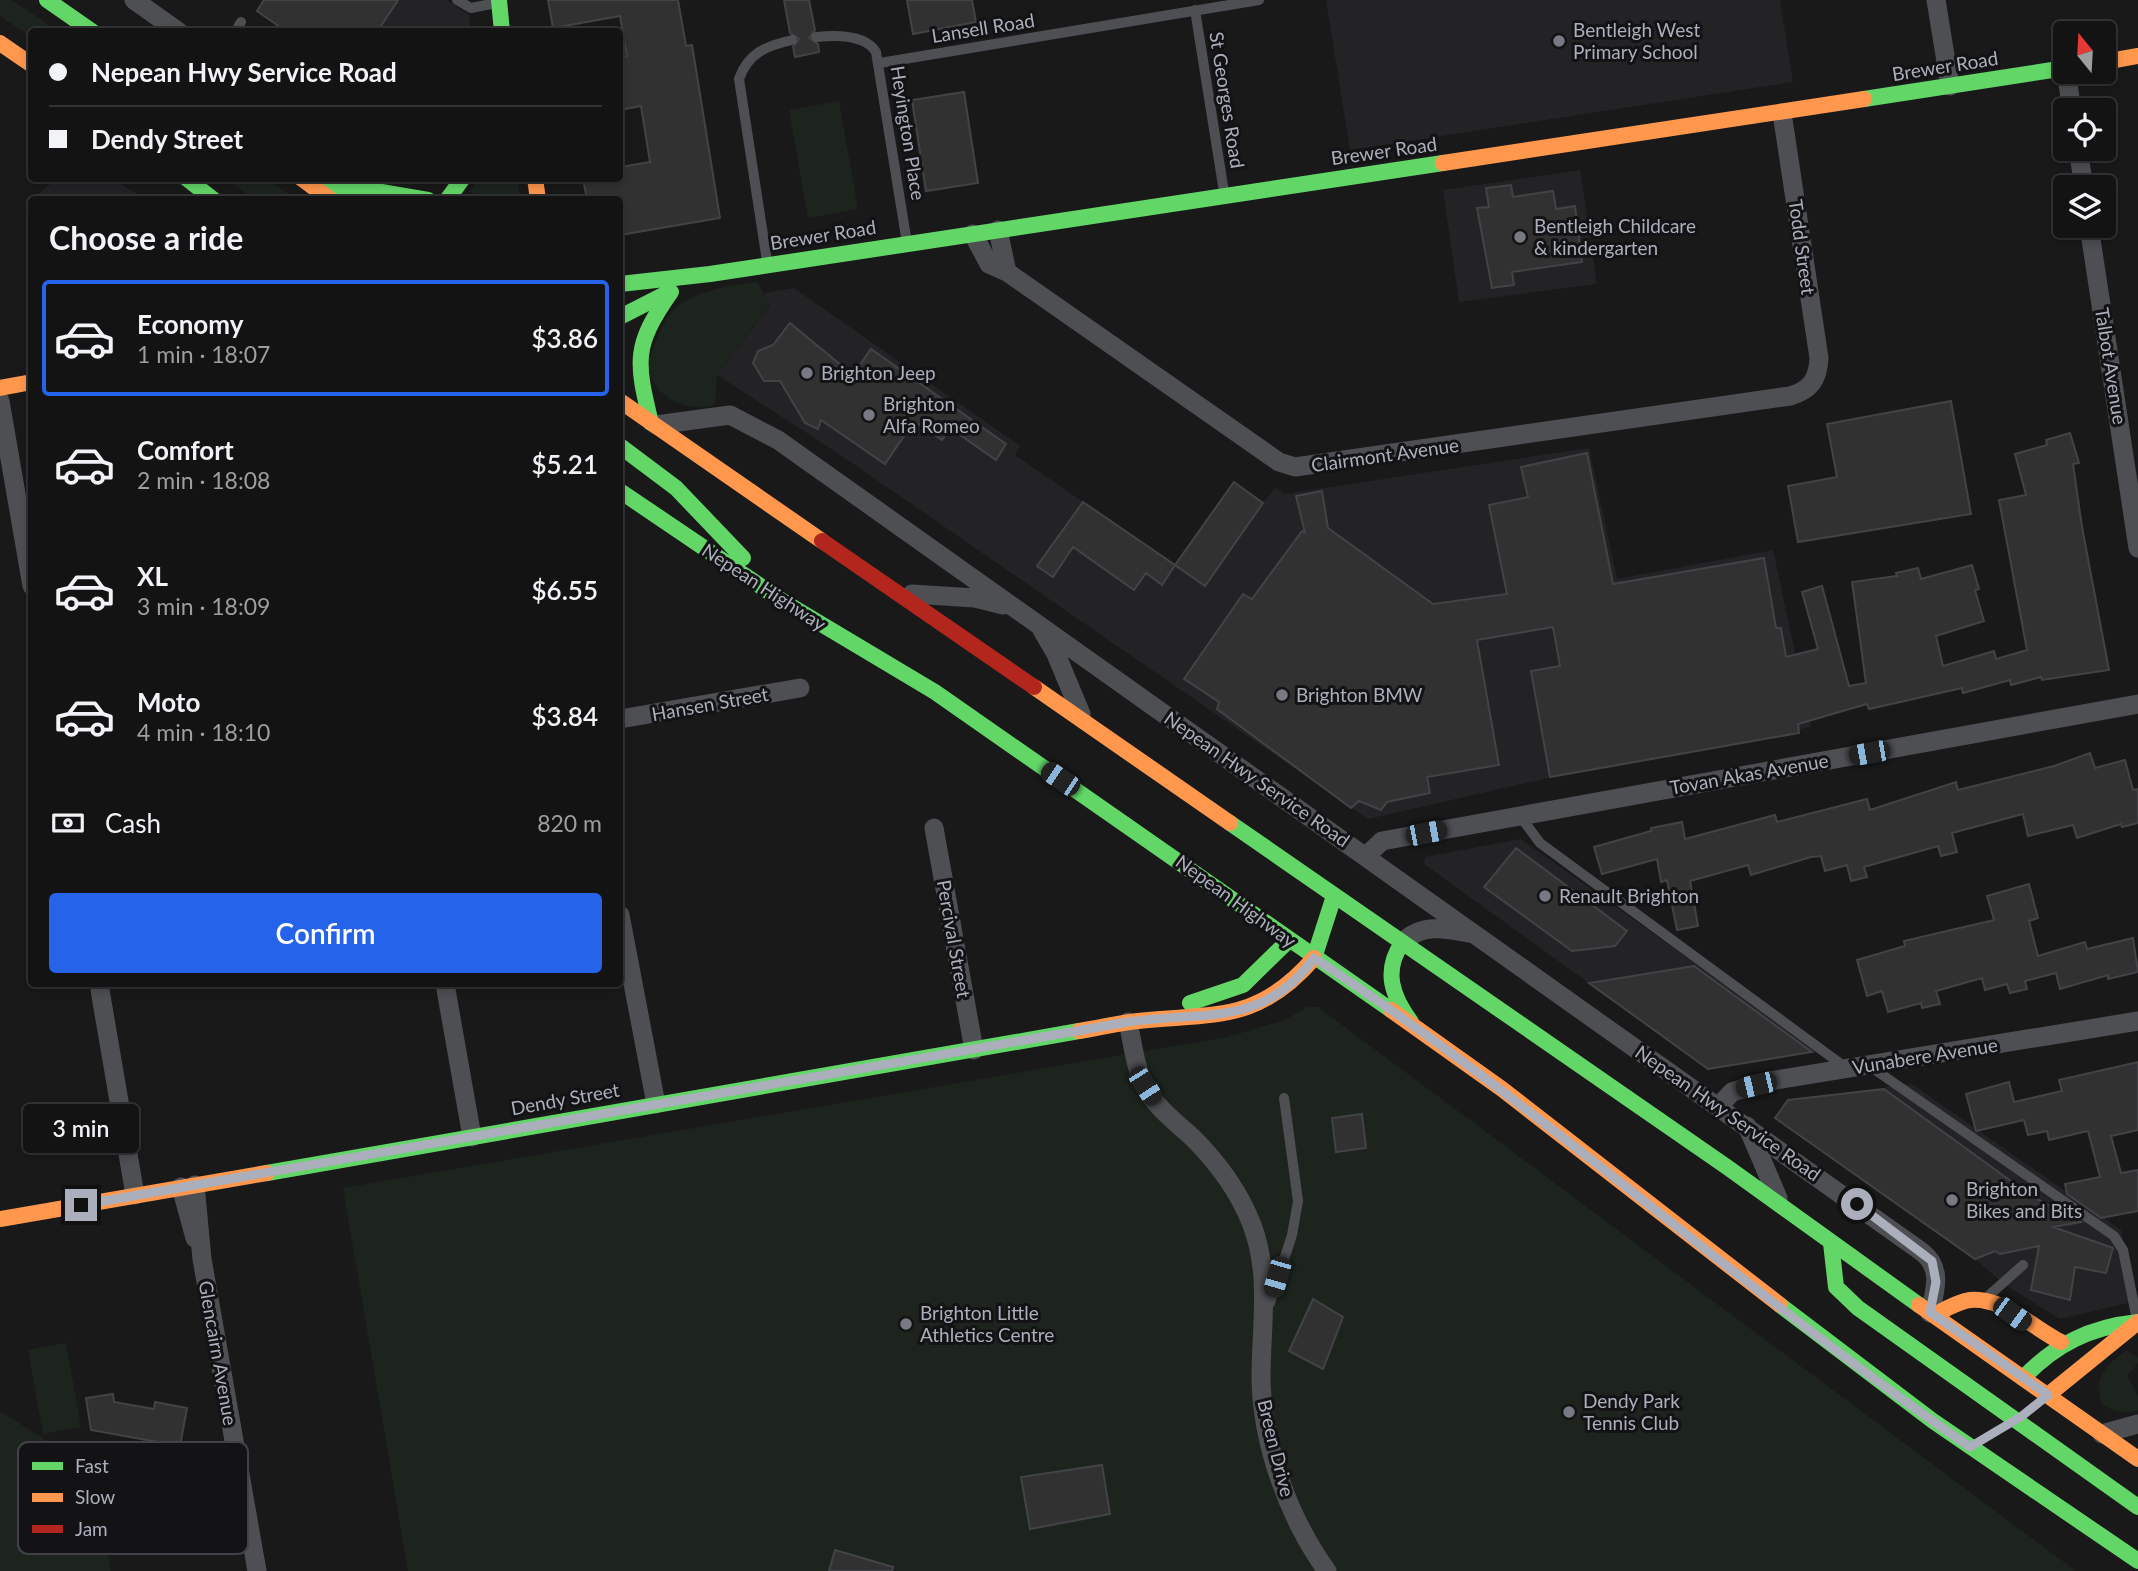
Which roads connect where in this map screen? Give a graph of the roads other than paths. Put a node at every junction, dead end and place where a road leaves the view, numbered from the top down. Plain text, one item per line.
1 (47, 0) edge
2 (135, 0) edge
3 (457, 0) edge
4 (1259, 0) edge
5 (1936, 0) edge
6 (499, 1) edge
7 (1195, 10) junction
8 (242, 22) dead end
9 (87, 28) edge
10 (174, 28) edge
11 (237, 28) edge
12 (504, 28) edge
13 (816, 37) dead end
14 (792, 40) dead end
15 (0, 43) edge
16 (2138, 56) edge
17 (2116, 60) edge
18 (28, 62) edge
19 (880, 63) junction
20 (2053, 72) edge
21 (1950, 86) junction
22 (1782, 113) junction
23 (191, 182) edge
24 (306, 182) edge
25 (313, 182) edge
26 (209, 196) edge
27 (326, 196) edge
28 (405, 196) edge
29 (1225, 196) junction
30 (998, 230) junction
31 (974, 234) junction
32 (2092, 238) edge
33 (908, 244) junction
34 (767, 265) junction
35 (1007, 272) junction
36 (710, 274) junction
37 (623, 284) edge
38 (671, 292) junction
39 (623, 316) edge
40 (1815, 380) joint
41 (28, 383) edge
42 (0, 388) edge
43 (0, 401) edge
44 (623, 406) edge
45 (641, 438) edge
46 (623, 493) edge
47 (2138, 548) edge
48 (28, 563) edge
49 (897, 593) junction
50 (774, 595) junction
51 (1016, 609) junction
52 (1034, 621) junction
53 (800, 688) dead end
54 (2138, 704) edge
55 (623, 718) edge
56 (1086, 724) junction
57 (1205, 808) junction
58 (1520, 816) junction
59 (934, 828) dead end
60 (1207, 829) dead end
61 (1202, 853) dead end
62 (1366, 856) junction
63 (1191, 869) junction
64 (1334, 896) junction
65 (623, 931) edge
66 (1298, 931) junction
67 (1480, 936) junction
68 (1402, 943) junction
69 (1314, 958) junction
70 (100, 987) edge
71 (445, 987) edge
72 (1133, 1021) junction
73 (2138, 1021) edge
74 (1416, 1028) junction
75 (974, 1049) junction
76 (1868, 1065) junction
77 (1847, 1068) junction
78 (1284, 1098) dead end
79 (656, 1104) junction
80 (1719, 1106) junction
81 (1747, 1125) junction
82 (472, 1136) junction
83 (188, 1186) junction
84 (135, 1195) junction
85 (1786, 1212) junction
86 (0, 1219) edge
87 (1831, 1243) junction
88 (2023, 1265) dead end
89 (1983, 1301) junction
90 (1932, 1314) junction
91 (2138, 1322) edge
92 (1264, 1323) junction
93 (2061, 1342) junction
94 (2032, 1408) junction
95 (1997, 1416) junction
96 (2138, 1424) edge
97 (2102, 1434) junction
98 (234, 1442) edge
99 (2138, 1459) edge
100 (2138, 1507) edge
101 (248, 1520) edge
102 (2138, 1561) edge
103 (257, 1571) edge
104 (1327, 1571) edge

1 - 9 main road
2 - 10 street
3 - 6 lane
4 - 7 lane, Lansell Road
5 - 21 street
6 - 12 main road
7 - 19 lane, Lansell Road
7 - 29 lane, St Georges Road
8 - 11 lane
13 - 19 lane, Heyington Place
14 - 34 lane
15 - 18 main road
16 - 17 main road
19 - 33 lane, Heyington Place
20 - 21 main road, Brewer Road
21 - 22 main road, Brewer Road
22 - 29 main road, Brewer Road
22 - 40 street, Todd Street
23 - 26 main road
24 - 27 main road
25 - 28 main road
29 - 30 main road, Brewer Road
30 - 31 main road, Brewer Road
30 - 35 street
31 - 33 main road, Brewer Road
31 - 35 street, Clairmont Avenue
32 - 47 street, Talbot Avenue
33 - 34 main road, Brewer Road
34 - 36 main road, Brewer Road
35 - 40 street, Clairmont Avenue
36 - 37 main road, Brewer Road
36 - 38 main road, Brewer Road
38 - 39 main road, Brewer Road
38 - 45 main road
41 - 42 main road
43 - 48 street
44 - 45 main road, Nepean Highway
45 - 49 main road, Nepean Highway
45 - 50 main road
45 - 51 street, Nepean Hwy Service Road
46 - 50 main road, Nepean Highway
49 - 51 street, Nepean Hwy Service Road
49 - 56 main road, Nepean Highway
50 - 63 main road, Nepean Highway
51 - 52 street, Nepean Hwy Service Road
52 - 56 street, Nepean Hwy Service Road
52 - 62 street, Nepean Hwy Service Road
53 - 55 street, Hansen Street
54 - 58 street, Tovan Akas Avenue
56 - 57 main road, Nepean Highway
57 - 60 main road
57 - 64 main road, Nepean Highway
58 - 62 street, Tovan Akas Avenue
58 - 77 lane
59 - 75 street, Percival Street
61 - 63 main road
62 - 67 street, Nepean Hwy Service Road
63 - 66 main road, Nepean Highway
64 - 66 main road, Dendy Street
64 - 68 main road, Nepean Highway
64 - 69 main road
65 - 79 street
66 - 69 main road, Nepean Highway
66 - 72 main road, Dendy Street
67 - 68 street, Nepean Hwy Service Road
67 - 80 street, Nepean Hwy Service Road
68 - 74 main road
68 - 85 main road, Nepean Highway
69 - 72 main road, Dendy Street
69 - 74 main road, Nepean Highway
70 - 84 street
71 - 82 street
72 - 75 main road, Dendy Street
72 - 92 street, Breen Drive
73 - 76 street, Vunabere Avenue
74 - 95 main road, Nepean Highway
75 - 79 main road, Dendy Street
76 - 77 street, Vunabere Avenue
76 - 91 lane
77 - 80 street, Vunabere Avenue
78 - 92 lane
79 - 82 main road, Dendy Street
80 - 81 street, Nepean Hwy Service Road
81 - 85 street
81 - 90 street, Nepean Hwy Service Road
82 - 83 main road, Dendy Street
83 - 84 main road, Dendy Street
83 - 98 street, Glencairn Avenue
84 - 86 main road, Dendy Street
85 - 87 main road, Nepean Highway
87 - 90 main road, Nepean Highway
87 - 95 main road
88 - 89 lane
89 - 90 main road
89 - 93 main road
90 - 95 main road, Nepean Highway
91 - 93 main road
91 - 94 main road
92 - 104 street, Breen Drive
93 - 95 main road
94 - 95 main road, Nepean Highway
94 - 95 main road
94 - 97 main road, Nepean Highway
94 - 100 main road
95 - 102 main road, Nepean Highway
96 - 97 street
97 - 99 main road, Nepean Highway
101 - 103 street, Glencairn Avenue

